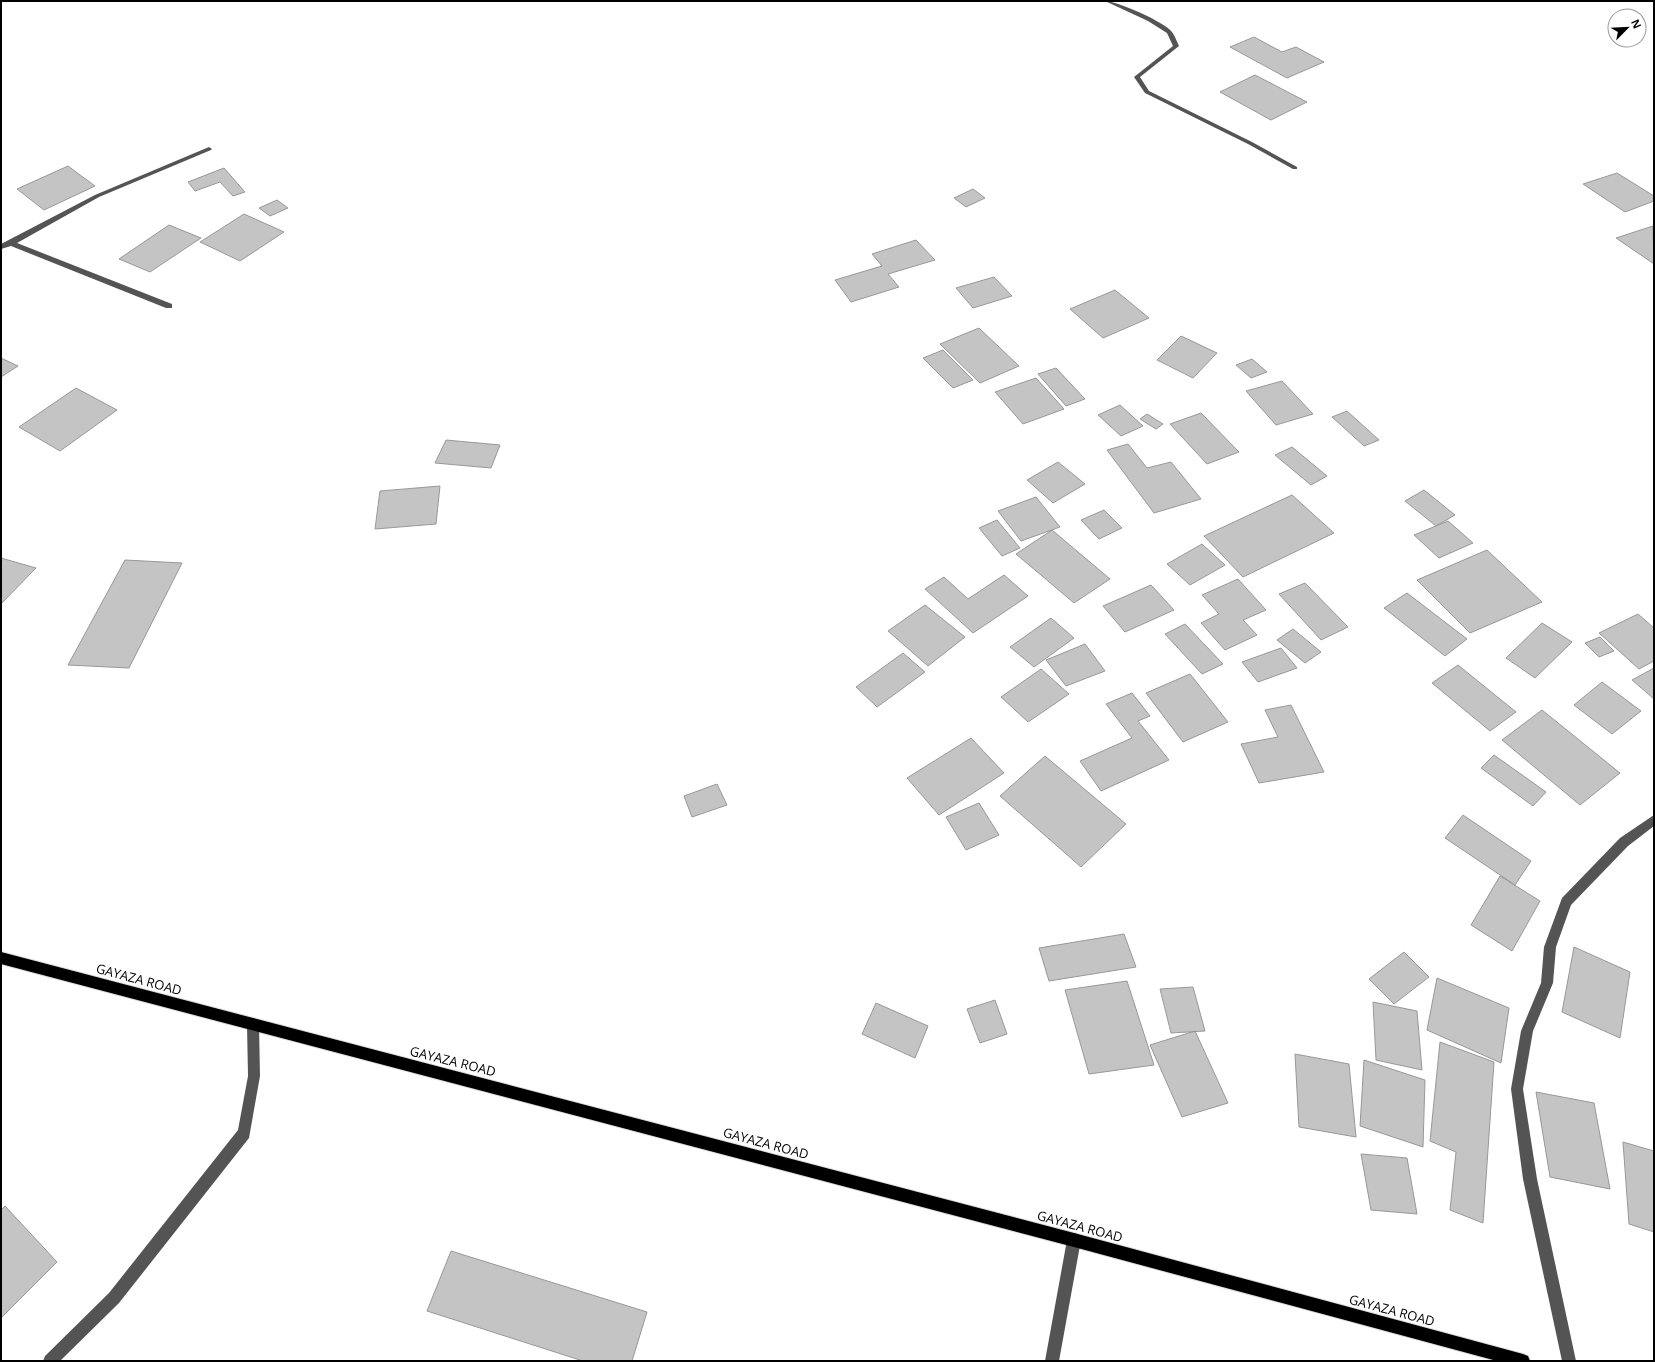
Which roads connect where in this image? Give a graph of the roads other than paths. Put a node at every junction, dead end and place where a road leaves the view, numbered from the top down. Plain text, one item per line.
1 (1108, 1) edge
2 (209, 148) dead end
3 (1295, 168) dead end
4 (11, 243) junction
5 (1, 248) edge
6 (170, 306) dead end
7 (1654, 820) edge
8 (1, 958) edge
9 (253, 1025) junction
10 (1074, 1240) junction
11 (50, 1361) edge
12 (1052, 1361) edge
13 (1523, 1361) edge
14 (1569, 1361) edge

1 - 3 street
2 - 4 street
4 - 5 street
4 - 6 street
7 - 14 street
8 - 9 main road, GAYAZA ROAD
9 - 10 main road, GAYAZA ROAD
9 - 11 street
10 - 12 street
10 - 13 main road, GAYAZA ROAD

